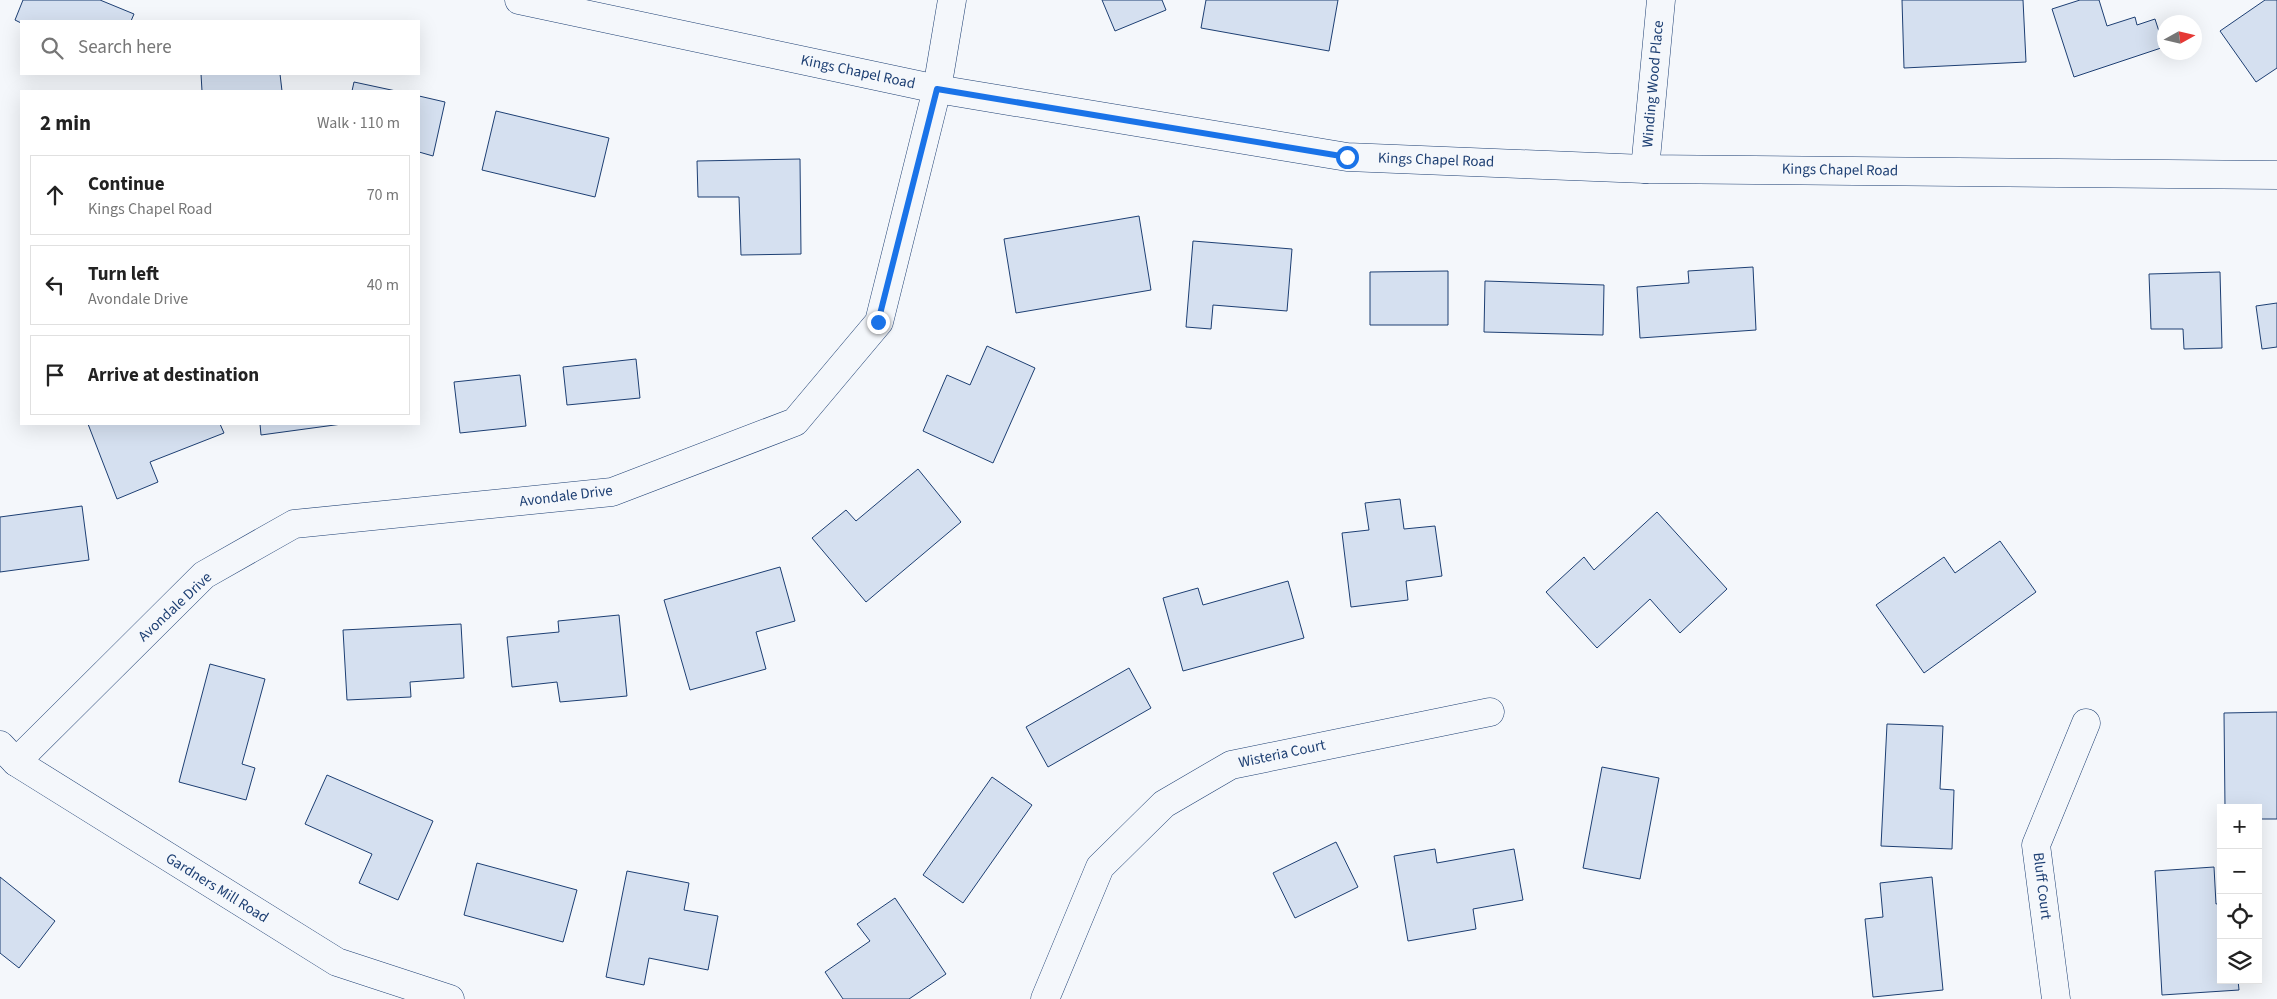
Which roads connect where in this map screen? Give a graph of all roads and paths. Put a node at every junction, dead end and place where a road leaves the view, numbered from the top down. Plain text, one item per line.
1 (519, 0) edge
2 (952, 0) edge
3 (1661, 0) edge
4 (937, 89) junction
5 (1645, 168) junction
6 (2277, 174) edge
7 (1490, 712) dead end
8 (2086, 723) dead end
9 (8, 754) edge
10 (450, 999) edge
11 (1045, 999) edge
12 (2056, 999) edge

1 - 4 street, Kings Chapel Road
2 - 4 street, Avondale Drive
3 - 5 street, Winding Wood Place
4 - 5 street, Kings Chapel Road
4 - 9 street, Avondale Drive
5 - 6 street, Kings Chapel Road
7 - 11 street, Wisteria Court
8 - 12 street, Bluff Court
9 - 10 street, Gardners Mill Road

